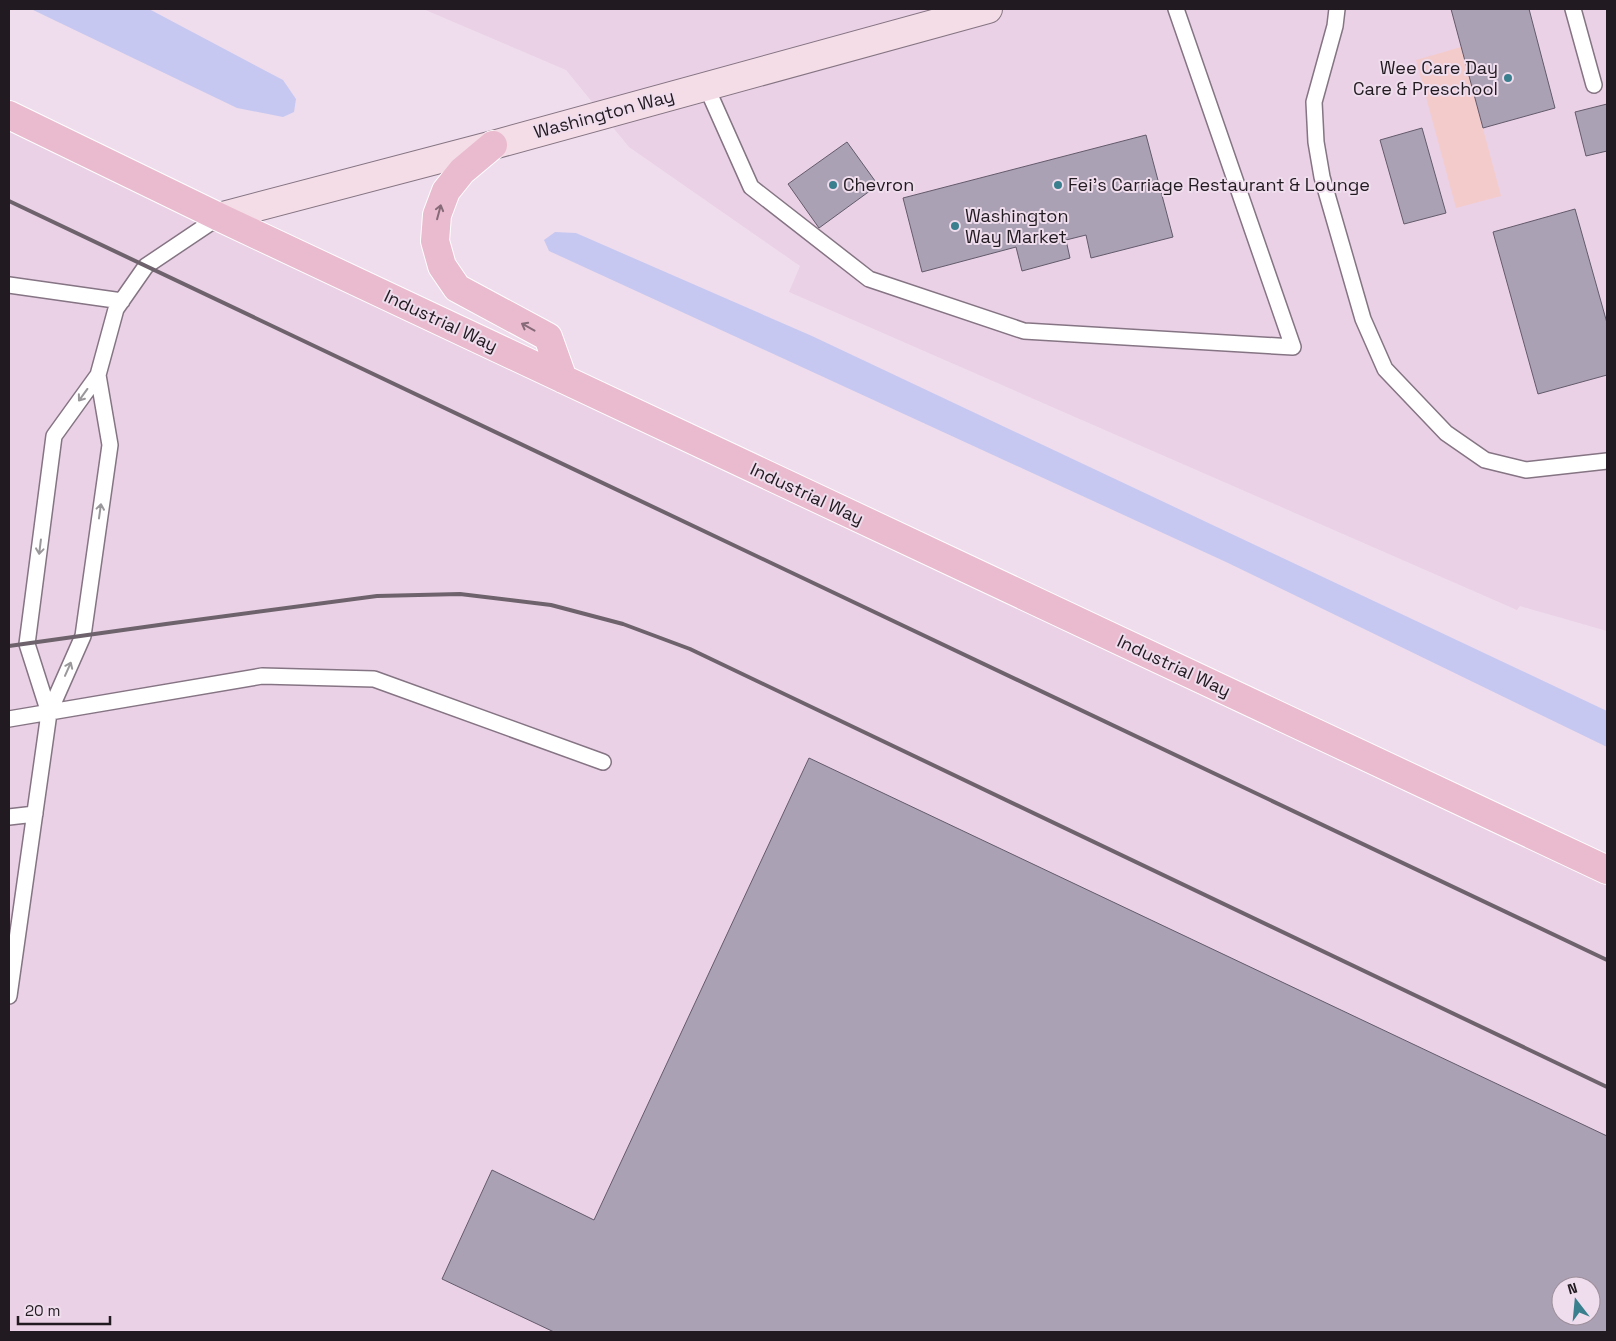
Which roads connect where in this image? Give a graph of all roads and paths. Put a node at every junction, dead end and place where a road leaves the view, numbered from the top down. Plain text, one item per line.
1 (988, 9) edge
2 (1176, 9) edge
3 (1338, 9) edge
4 (1573, 9) edge
5 (1594, 85) dead end
6 (706, 86) junction
7 (9, 115) edge
8 (494, 144) junction
9 (219, 217) junction
10 (9, 285) edge
11 (122, 301) junction
12 (98, 375) junction
13 (563, 378) junction
14 (1607, 461) edge
15 (48, 713) junction
16 (9, 719) edge
17 (603, 762) dead end
18 (34, 814) junction
19 (9, 817) edge
20 (1607, 870) edge
21 (14, 918) edge
22 (9, 996) edge

1 - 6 main road, Washington Way
2 - 6 lane
3 - 14 lane
4 - 5 lane
6 - 8 main road, Washington Way
7 - 9 main road, Industrial Way
8 - 9 main road, Washington Way
13 -> 8 main road
9 - 11 lane
9 - 13 main road, Industrial Way
10 - 11 lane
11 - 12 lane
15 -> 12 lane
12 -> 15 lane
13 - 20 main road, Industrial Way
15 - 16 lane
15 - 17 lane
15 - 18 lane
18 - 19 lane
18 - 21 lane
21 - 22 lane

